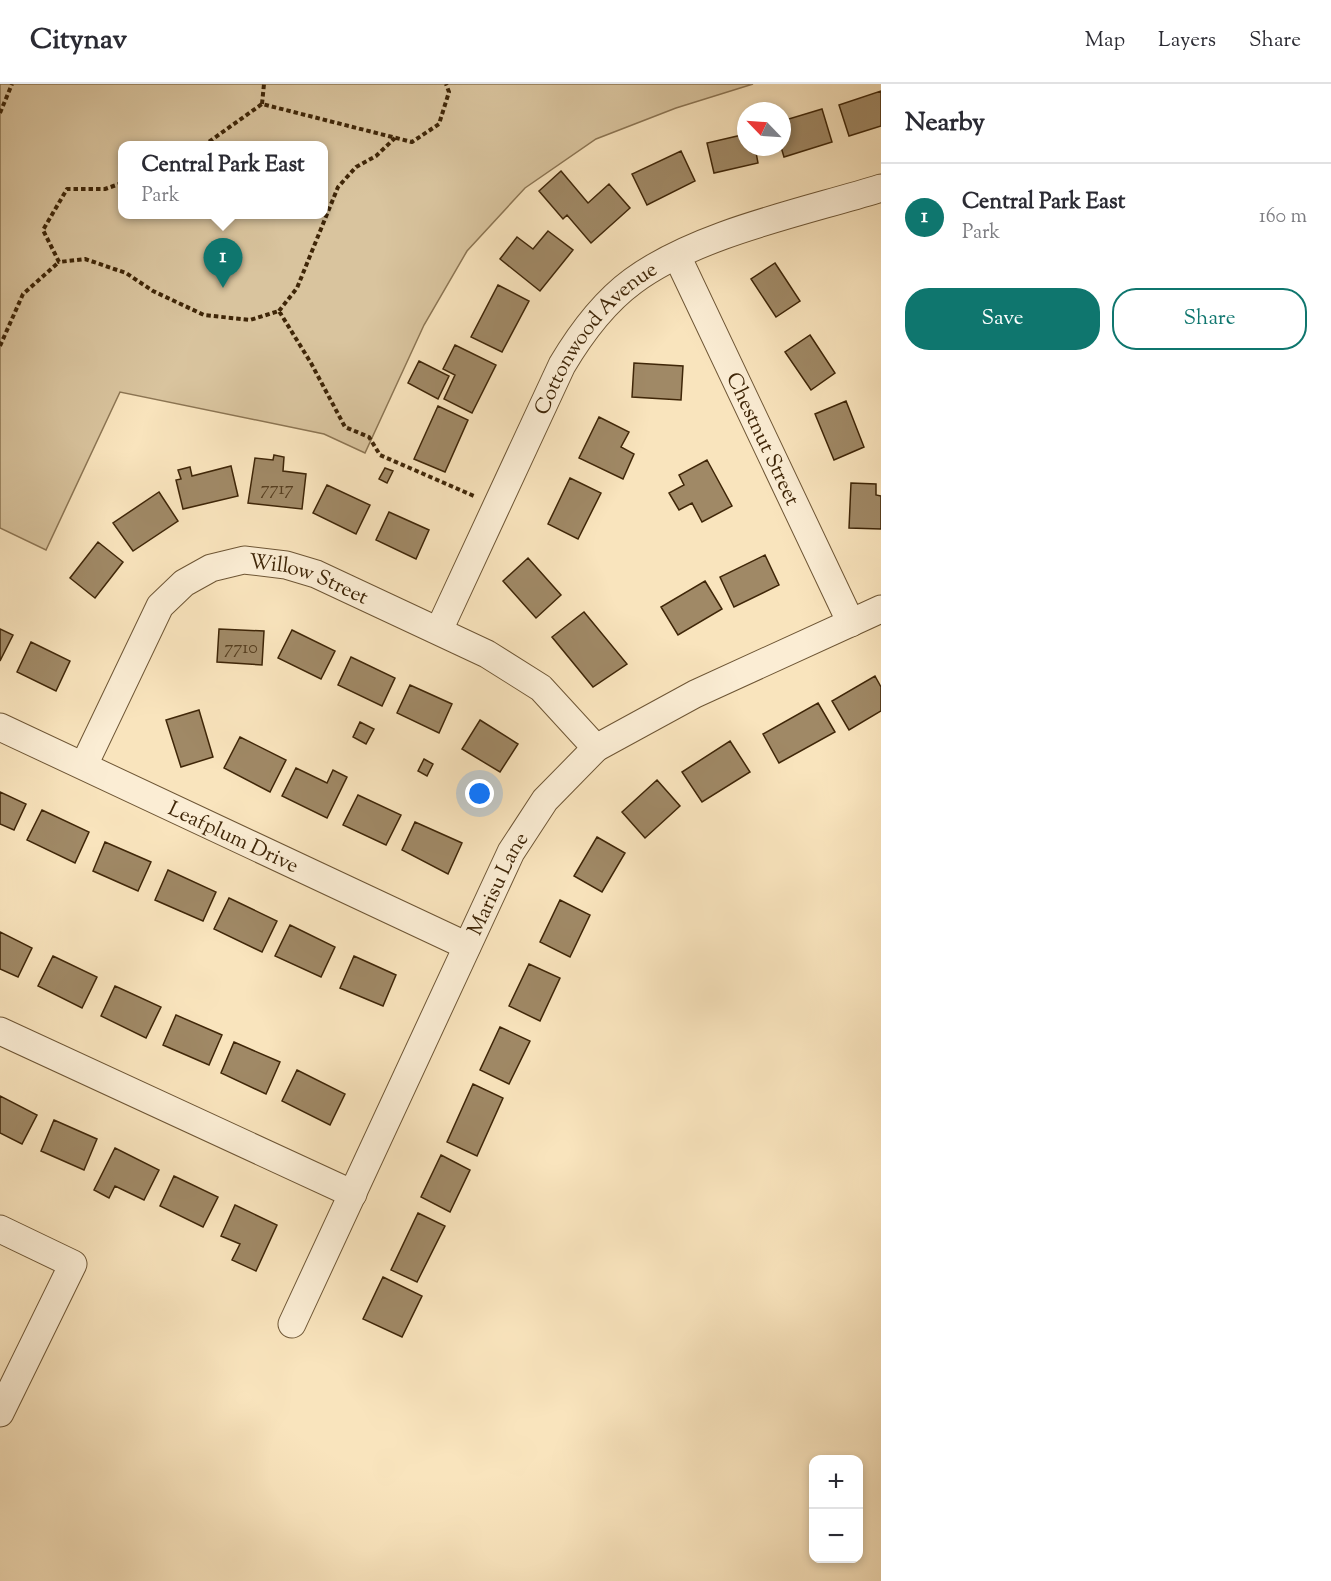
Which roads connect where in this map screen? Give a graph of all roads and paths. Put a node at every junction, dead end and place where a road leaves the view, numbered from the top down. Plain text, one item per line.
1 (12, 84) edge
2 (264, 84) edge
3 (446, 84) edge
4 (262, 104) junction
5 (0, 113) edge
6 (395, 138) junction
7 (210, 141) edge
8 (118, 185) edge
9 (881, 188) edge
10 (328, 212) edge
11 (325, 219) edge
12 (677, 256) junction
13 (59, 262) junction
14 (279, 311) junction
15 (0, 345) edge
16 (478, 498) dead end
17 (881, 609) edge
18 (851, 623) junction
19 (439, 630) junction
20 (0, 727) edge
21 (596, 748) junction
22 (84, 765) junction
23 (467, 945) junction
24 (0, 1031) edge
25 (352, 1194) junction
26 (0, 1230) edge
27 (292, 1324) dead end
28 (0, 1413) edge

1 - 5 path
2 - 4 path
3 - 6 path
4 - 6 path
4 - 7 path
6 - 10 path
8 - 13 path
9 - 12 street, Cottonwood Avenue
11 - 14 path
12 - 18 street, Chestnut Street
12 - 19 street, Cottonwood Avenue
13 - 14 path
13 - 15 path
14 - 16 path
17 - 18 street, Marisu Lane
18 - 21 street, Marisu Lane
19 - 21 street, Willow Street
19 - 22 street, Willow Street
20 - 22 street, Leafplum Drive
21 - 23 street, Marisu Lane
22 - 23 street, Leafplum Drive
23 - 25 street, Marisu Lane
24 - 25 street
25 - 27 street, Marisu Lane
26 - 28 street

